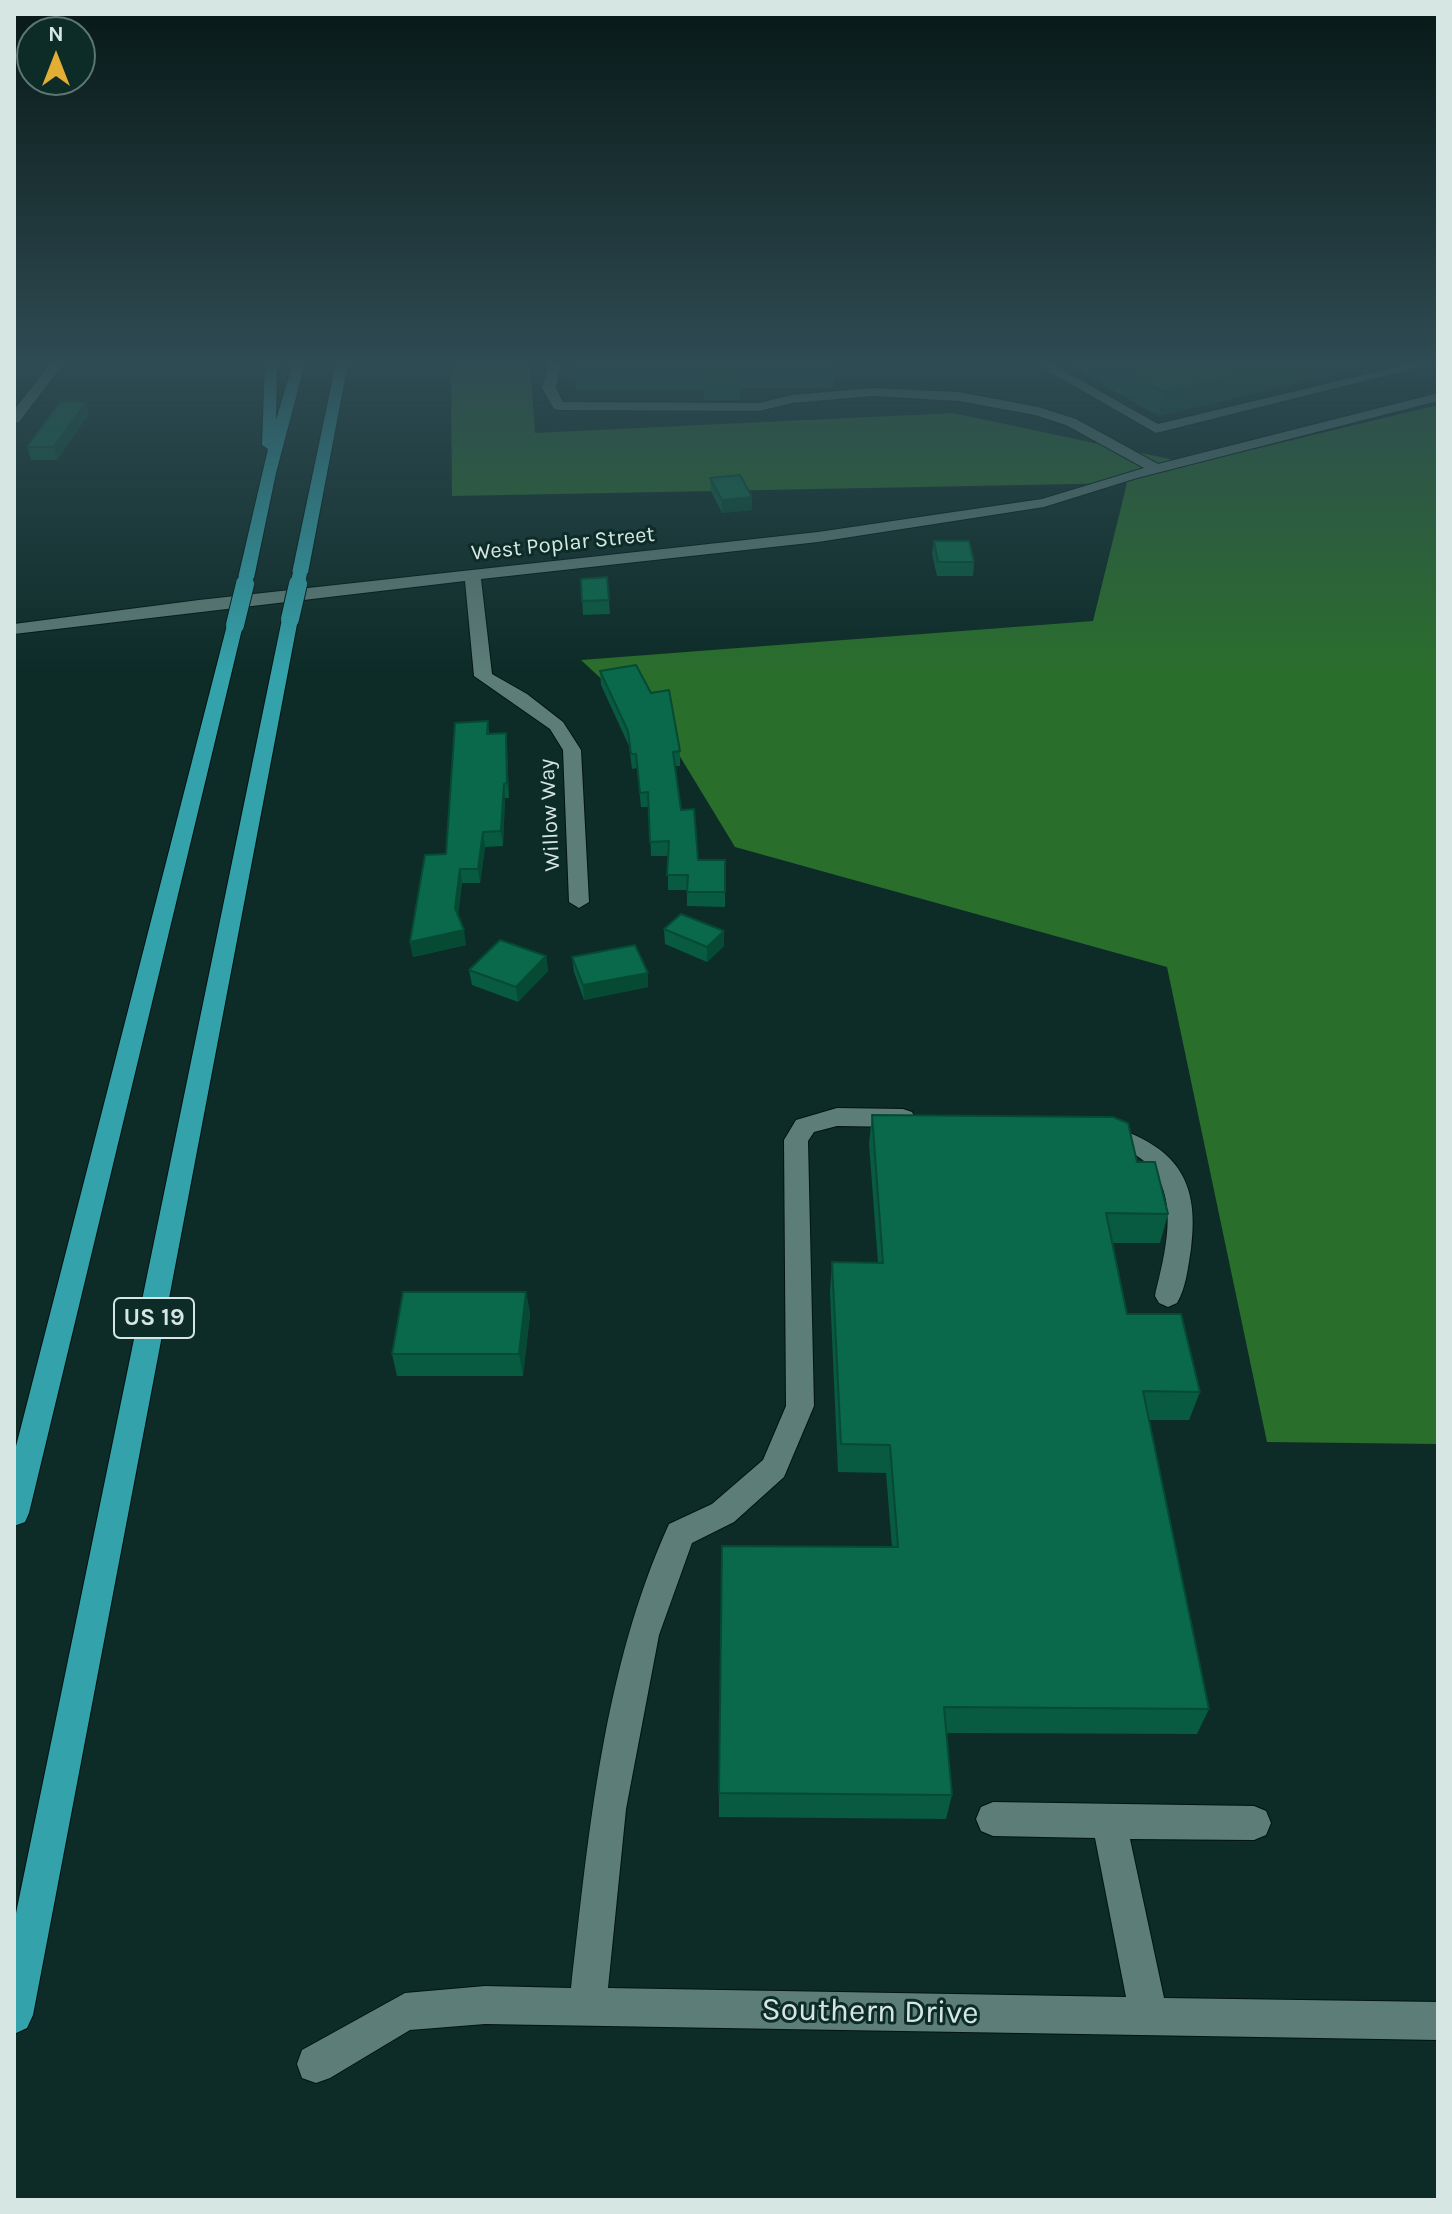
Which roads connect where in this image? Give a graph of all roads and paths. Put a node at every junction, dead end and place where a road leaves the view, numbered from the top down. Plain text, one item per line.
1 (269, 466) edge
2 (271, 466) edge
3 (321, 466) edge
4 (1152, 466) edge
5 (1166, 466) edge
6 (1156, 469) junction
7 (269, 473) junction
8 (473, 576) junction
9 (14, 629) edge
10 (579, 902) dead end
11 (927, 1119) edge
12 (1081, 1123) edge
13 (1168, 1296) dead end
14 (14, 1513) edge
15 (993, 1819) dead end
16 (1109, 1821) junction
17 (1254, 1823) dead end
18 (587, 2007) junction
19 (14, 2015) edge
20 (1149, 2016) junction
21 (1438, 2021) edge
22 (316, 2064) dead end

1 - 7 highway
2 - 7 highway
3 - 19 highway, US 19, bridge
4 - 6 street
5 - 6 street, West Poplar Street
6 - 8 street, West Poplar Street
7 - 14 highway, bridge
8 - 9 street, West Poplar Street
8 - 10 street, Willow Way
11 - 18 street
12 - 13 street
15 - 16 street
16 - 17 street
16 - 20 street
18 - 20 street, Southern Drive
18 - 22 street, Southern Drive
20 - 21 street, Southern Drive

